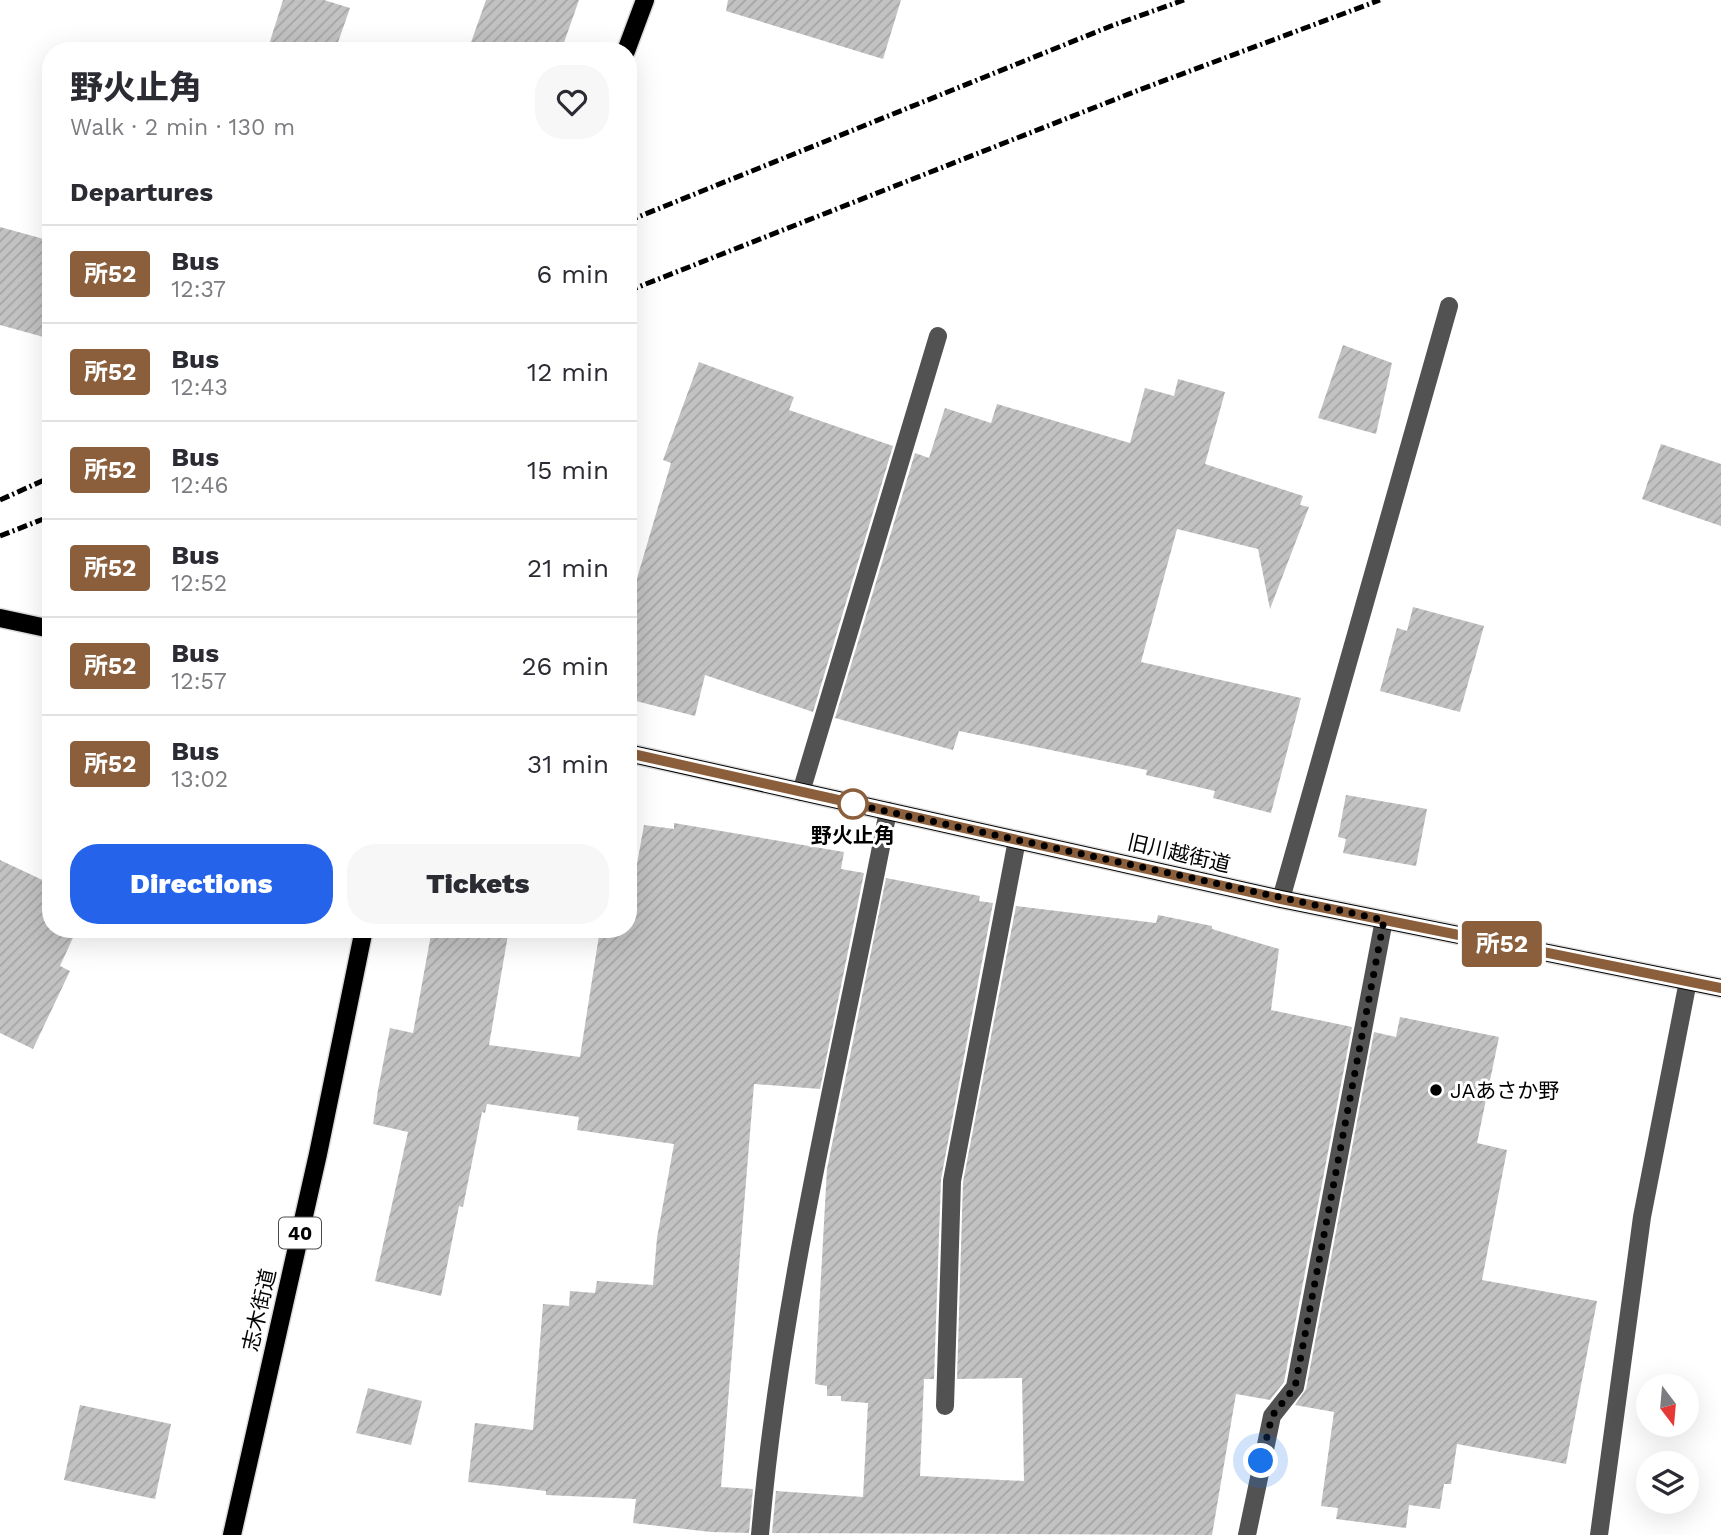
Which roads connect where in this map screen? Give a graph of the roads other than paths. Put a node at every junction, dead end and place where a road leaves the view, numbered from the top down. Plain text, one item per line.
1 (645, 0) edge
2 (629, 42) edge
3 (1449, 306) dead end
4 (938, 336) dead end
5 (0, 618) edge
6 (42, 627) edge
7 (637, 755) edge
8 (801, 792) junction
9 (888, 811) junction
10 (1017, 840) junction
11 (1281, 899) junction
12 (1384, 920) junction
13 (362, 938) edge
14 (1688, 981) junction
15 (1721, 988) edge
16 (945, 1406) dead end
17 (232, 1535) edge
18 (760, 1535) edge
19 (1247, 1535) edge
20 (1599, 1535) edge

1 - 2 main road
3 - 11 street
4 - 8 street
5 - 6 main road
7 - 8 main road, 旧川越街道
8 - 9 main road, 旧川越街道
9 - 10 main road, 旧川越街道
9 - 18 street
10 - 11 main road, 旧川越街道
10 - 16 street
11 - 12 main road, 旧川越街道
12 - 14 main road, 旧川越街道
12 - 19 street
13 - 17 main road, 志木街道 / 40
14 - 15 main road, 旧川越街道
14 - 20 street

